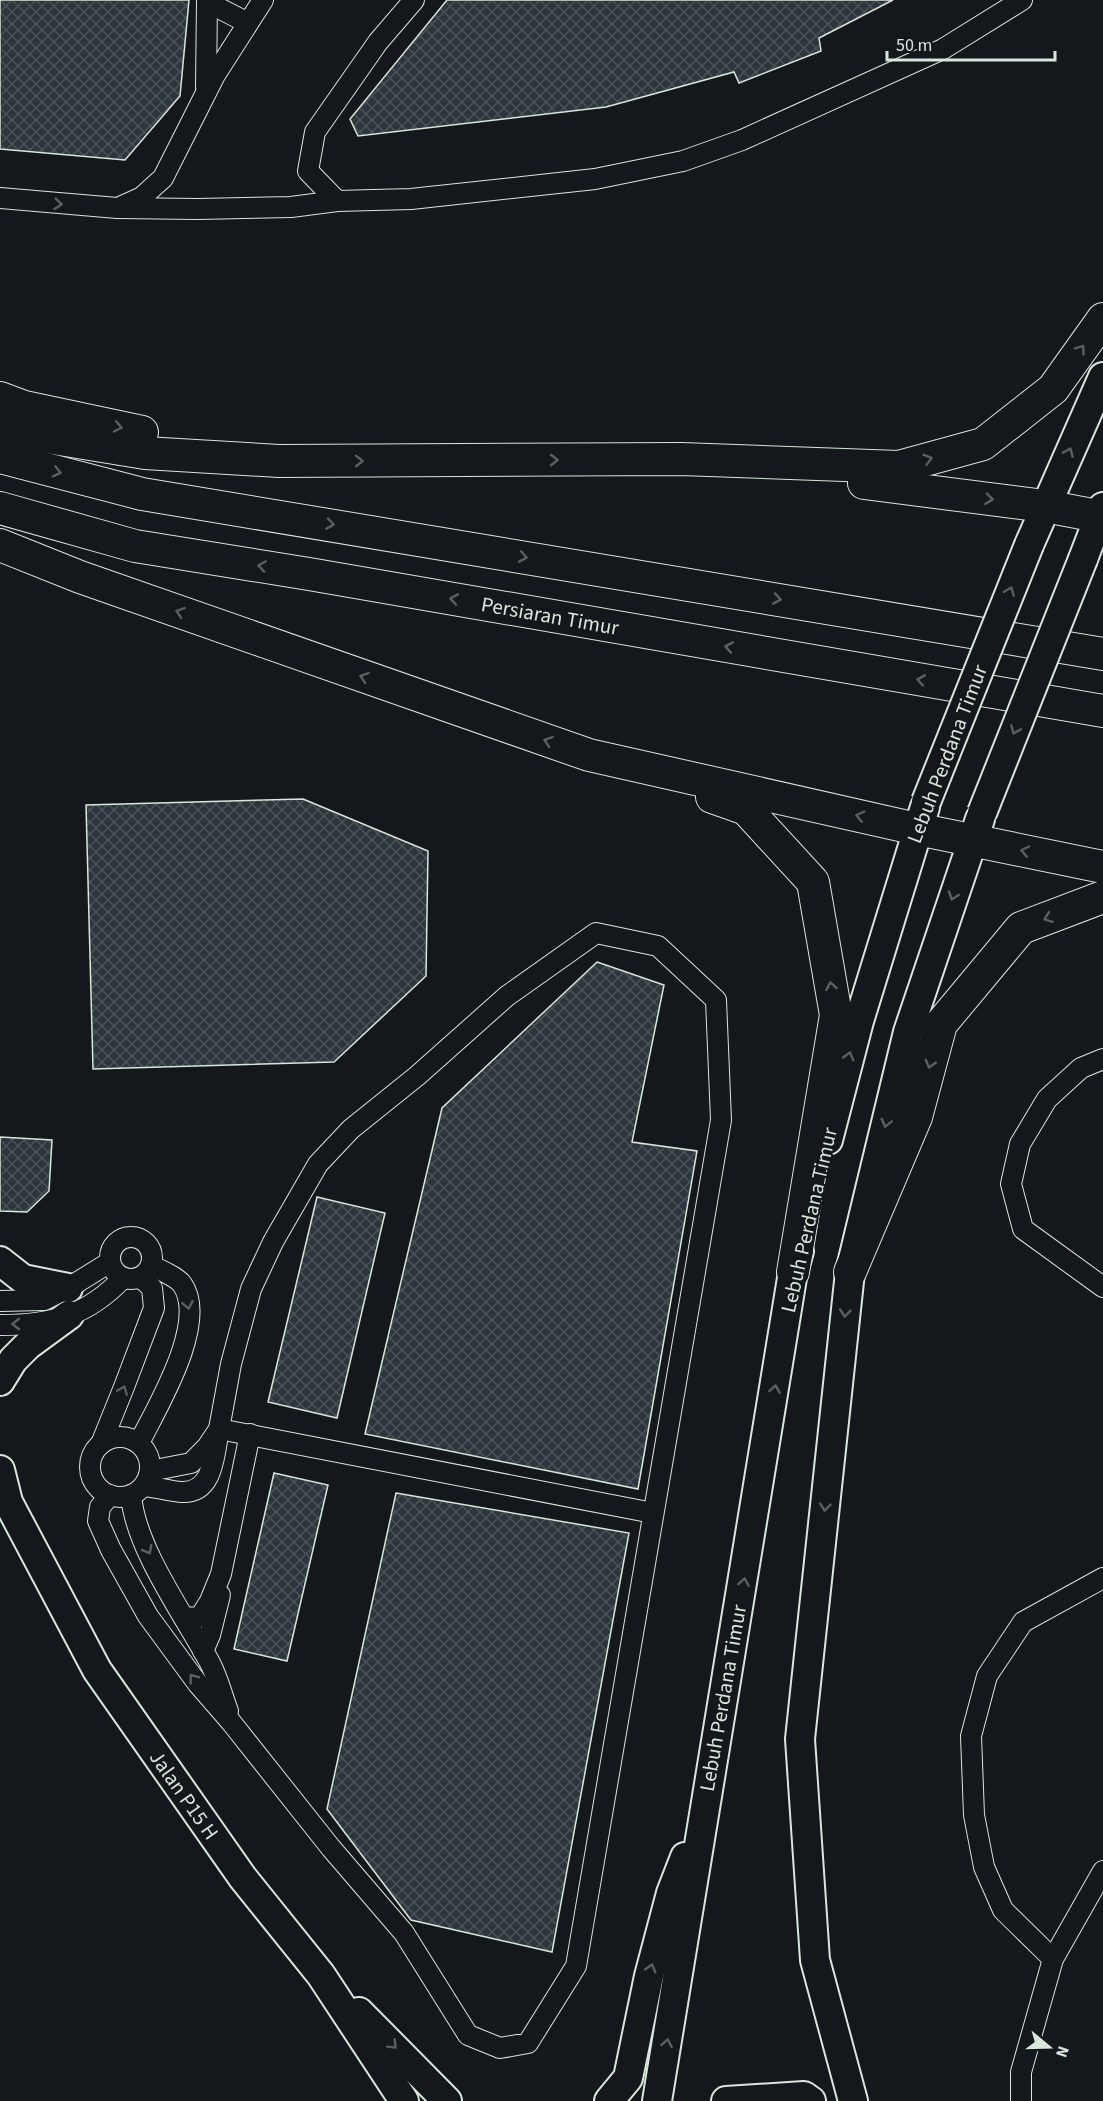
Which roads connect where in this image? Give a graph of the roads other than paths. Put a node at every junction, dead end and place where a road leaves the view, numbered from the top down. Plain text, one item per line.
1 (263, 0) edge
2 (414, 0) edge
3 (1022, 0) edge
4 (207, 1) edge
5 (248, 23) junction
6 (206, 92) junction
7 (162, 178) junction
8 (0, 198) edge
9 (336, 201) junction
10 (117, 208) junction
11 (198, 209) junction
12 (1103, 319) edge
13 (1103, 377) edge
14 (0, 398) edge
15 (0, 426) edge
16 (0, 457) edge
17 (681, 459) junction
18 (279, 461) junction
19 (1045, 506) junction
20 (0, 508) edge
21 (1102, 513) edge
22 (0, 545) edge
23 (1103, 654) edge
24 (1103, 711) edge
25 (589, 755) junction
26 (922, 815) junction
27 (977, 827) junction
28 (1103, 867) edge
29 (1103, 897) edge
30 (1103, 1059) edge
31 (0, 1261) edge
32 (110, 1262) junction
33 (793, 1272) junction
34 (850, 1272) junction
35 (138, 1273) junction
36 (68, 1287) junction
37 (1103, 1287) edge
38 (0, 1301) edge
39 (69, 1315) junction
40 (0, 1324) edge
41 (0, 1381) edge
42 (219, 1429) junction
43 (250, 1434) junction
44 (139, 1443) junction
45 (101, 1444) junction
46 (0, 1470) edge
47 (142, 1484) junction
48 (110, 1495) junction
49 (653, 1513) junction
50 (221, 1574) junction
51 (1103, 1578) edge
52 (184, 1618) junction
53 (203, 1651) junction
54 (231, 1722) junction
55 (704, 1809) junction
56 (1103, 1871) edge
57 (1053, 1959) junction
58 (321, 1976) junction
59 (404, 2100) edge
60 (447, 2101) edge
61 (609, 2101) edge
62 (657, 2101) edge
63 (726, 2101) edge
64 (811, 2101) edge
65 (853, 2101) edge
66 (1021, 2101) edge

1 - 5 street
2 - 9 street
3 - 9 street
4 - 5 street
4 - 6 street
5 - 6 street
6 - 7 street
7 - 10 street
7 - 11 street
8 -> 10 street
9 - 11 street
10 - 11 street
17 -> 12 main road
19 -> 13 main road, Lebuh Perdana Timur
14 -> 18 main road
15 - 18 main road
16 -> 23 main road
18 -> 17 main road
17 -> 19 main road
19 - 21 main road
26 -> 19 main road, Lebuh Perdana Timur, bridge
24 -> 20 main road, Persiaran Timur
21 -> 27 main road, bridge
25 -> 22 main road
26 -> 25 main road
33 -> 25 main road
26 - 27 main road
33 -> 26 main road, Lebuh Perdana Timur
28 -> 27 main road
27 -> 34 main road
29 -> 34 main road
30 - 37 street
31 - 36 main road
32 - 35 street
32 - 35 street
32 - 36 street
55 -> 33 main road, Lebuh Perdana Timur
34 -> 65 main road
35 - 39 street
35 -> 44 street
45 -> 35 street
36 - 38 street
39 -> 40 street
39 - 41 main road
42 - 43 street
42 - 47 street
42 - 47 street
42 - 49 street
43 - 49 street
43 - 50 street
44 - 45 street
44 - 47 street
45 - 48 street
46 - 58 main road, Jalan P15 H
47 - 48 street
47 -> 52 street
54 -> 48 street
49 - 54 street
50 - 52 street
50 - 53 street
51 - 57 street
52 - 53 street
53 - 54 street
61 -> 55 main road
62 -> 55 main road, Lebuh Perdana Timur
56 - 57 street
57 - 66 street
58 - 59 main road, Jalan P15 H
58 -> 60 main road
63 - 64 main road

